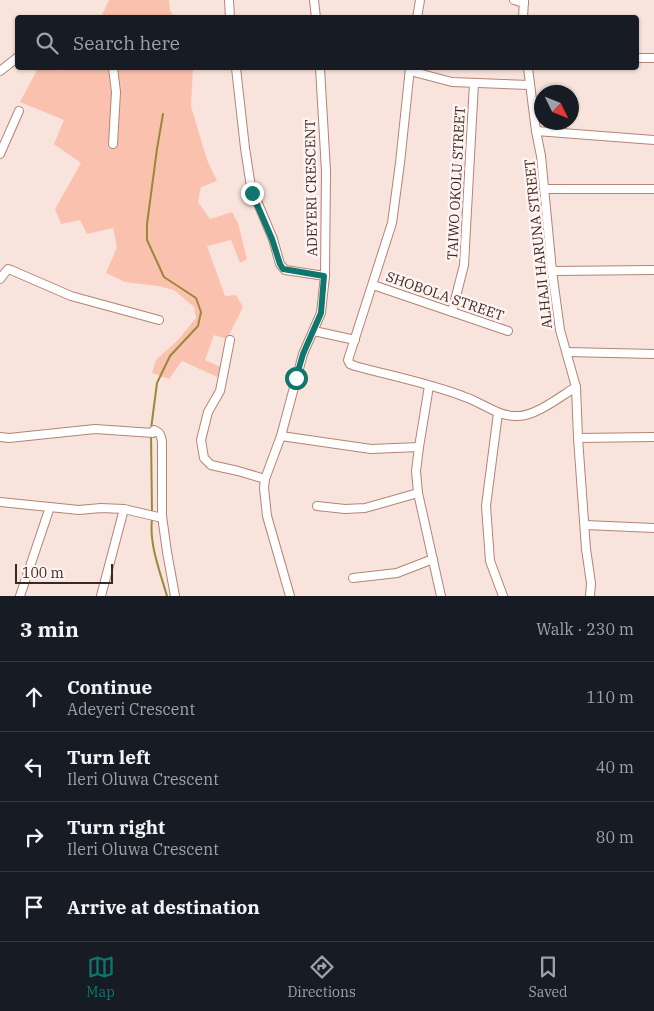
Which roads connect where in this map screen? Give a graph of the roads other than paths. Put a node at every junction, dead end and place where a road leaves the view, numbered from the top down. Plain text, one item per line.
1 (229, 0) edge
2 (314, 0) edge
3 (420, 0) edge
4 (514, 0) edge
5 (524, 2) edge
6 (230, 15) edge
7 (316, 15) edge
8 (418, 15) edge
9 (524, 15) edge
10 (639, 58) edge
11 (654, 58) edge
12 (15, 60) edge
13 (113, 70) edge
14 (236, 70) edge
15 (320, 70) edge
16 (410, 70) edge
17 (413, 70) edge
18 (528, 70) edge
19 (0, 72) edge
20 (474, 83) junction
21 (530, 85) junction
22 (19, 111) dead end
23 (536, 131) junction
24 (0, 132) edge
25 (9, 135) junction
26 (654, 140) edge
27 (113, 144) dead end
28 (0, 154) edge
29 (545, 189) junction
30 (654, 189) edge
31 (654, 270) edge
32 (552, 271) junction
33 (324, 276) junction
34 (0, 279) edge
35 (373, 285) junction
36 (452, 312) junction
37 (159, 320) dead end
38 (314, 331) junction
39 (508, 331) dead end
40 (230, 340) dead end
41 (355, 340) junction
42 (566, 352) junction
43 (654, 354) edge
44 (429, 386) junction
45 (576, 387) junction
46 (498, 413) junction
47 (282, 436) junction
48 (0, 437) edge
49 (654, 437) edge
50 (578, 438) junction
51 (419, 446) junction
52 (265, 479) junction
53 (418, 493) junction
54 (0, 502) edge
55 (317, 506) dead end
56 (50, 507) junction
57 (124, 509) junction
58 (160, 516) junction
59 (585, 525) junction
60 (654, 528) edge
61 (434, 559) junction
62 (353, 578) dead end
63 (20, 596) edge
64 (101, 596) edge
65 (175, 596) edge
66 (290, 596) edge
67 (441, 596) edge
68 (503, 596) edge
69 (590, 596) edge

1 - 6 street
2 - 7 street
3 - 8 street
4 - 5 street
5 - 9 street
10 - 11 street
12 - 19 street
13 - 27 street
14 - 33 street
15 - 33 street, ADEYERI CRESCENT
16 - 35 street
17 - 20 street
18 - 21 street, ALHAJI HARUNA STREET
20 - 21 street
20 - 36 street, TAIWO OKOLU STREET
21 - 23 street, ALHAJI HARUNA STREET
22 - 25 street
23 - 26 street
23 - 29 street, ALHAJI HARUNA STREET
24 - 25 street
25 - 28 street
29 - 30 street
29 - 32 street, ALHAJI HARUNA STREET
31 - 32 street
32 - 42 street, ALHAJI HARUNA STREET
33 - 38 street, ADEYERI CRESCENT
34 - 37 street
35 - 36 street, SHOBOLA STREET
35 - 41 street
36 - 39 street, SHOBOLA STREET
38 - 41 street
38 - 47 street, ADEYERI CRESCENT
40 - 52 street
41 - 44 street
42 - 43 street
42 - 45 street, ALHAJI HARUNA STREET
44 - 46 street
44 - 51 street
45 - 46 street
45 - 50 street, ALHAJI HARUNA STREET
46 - 68 street
47 - 51 street
47 - 52 street, ADEYERI CRESCENT
48 - 58 street
49 - 50 street
50 - 59 street, ALHAJI HARUNA STREET
51 - 53 street
52 - 66 street, ADEYERI CRESCENT
53 - 55 street
53 - 61 street
54 - 56 street
56 - 57 street
56 - 63 street
57 - 58 street
57 - 64 street
58 - 65 street
59 - 60 street
59 - 69 street, ALHAJI HARUNA STREET
61 - 62 street
61 - 67 street

